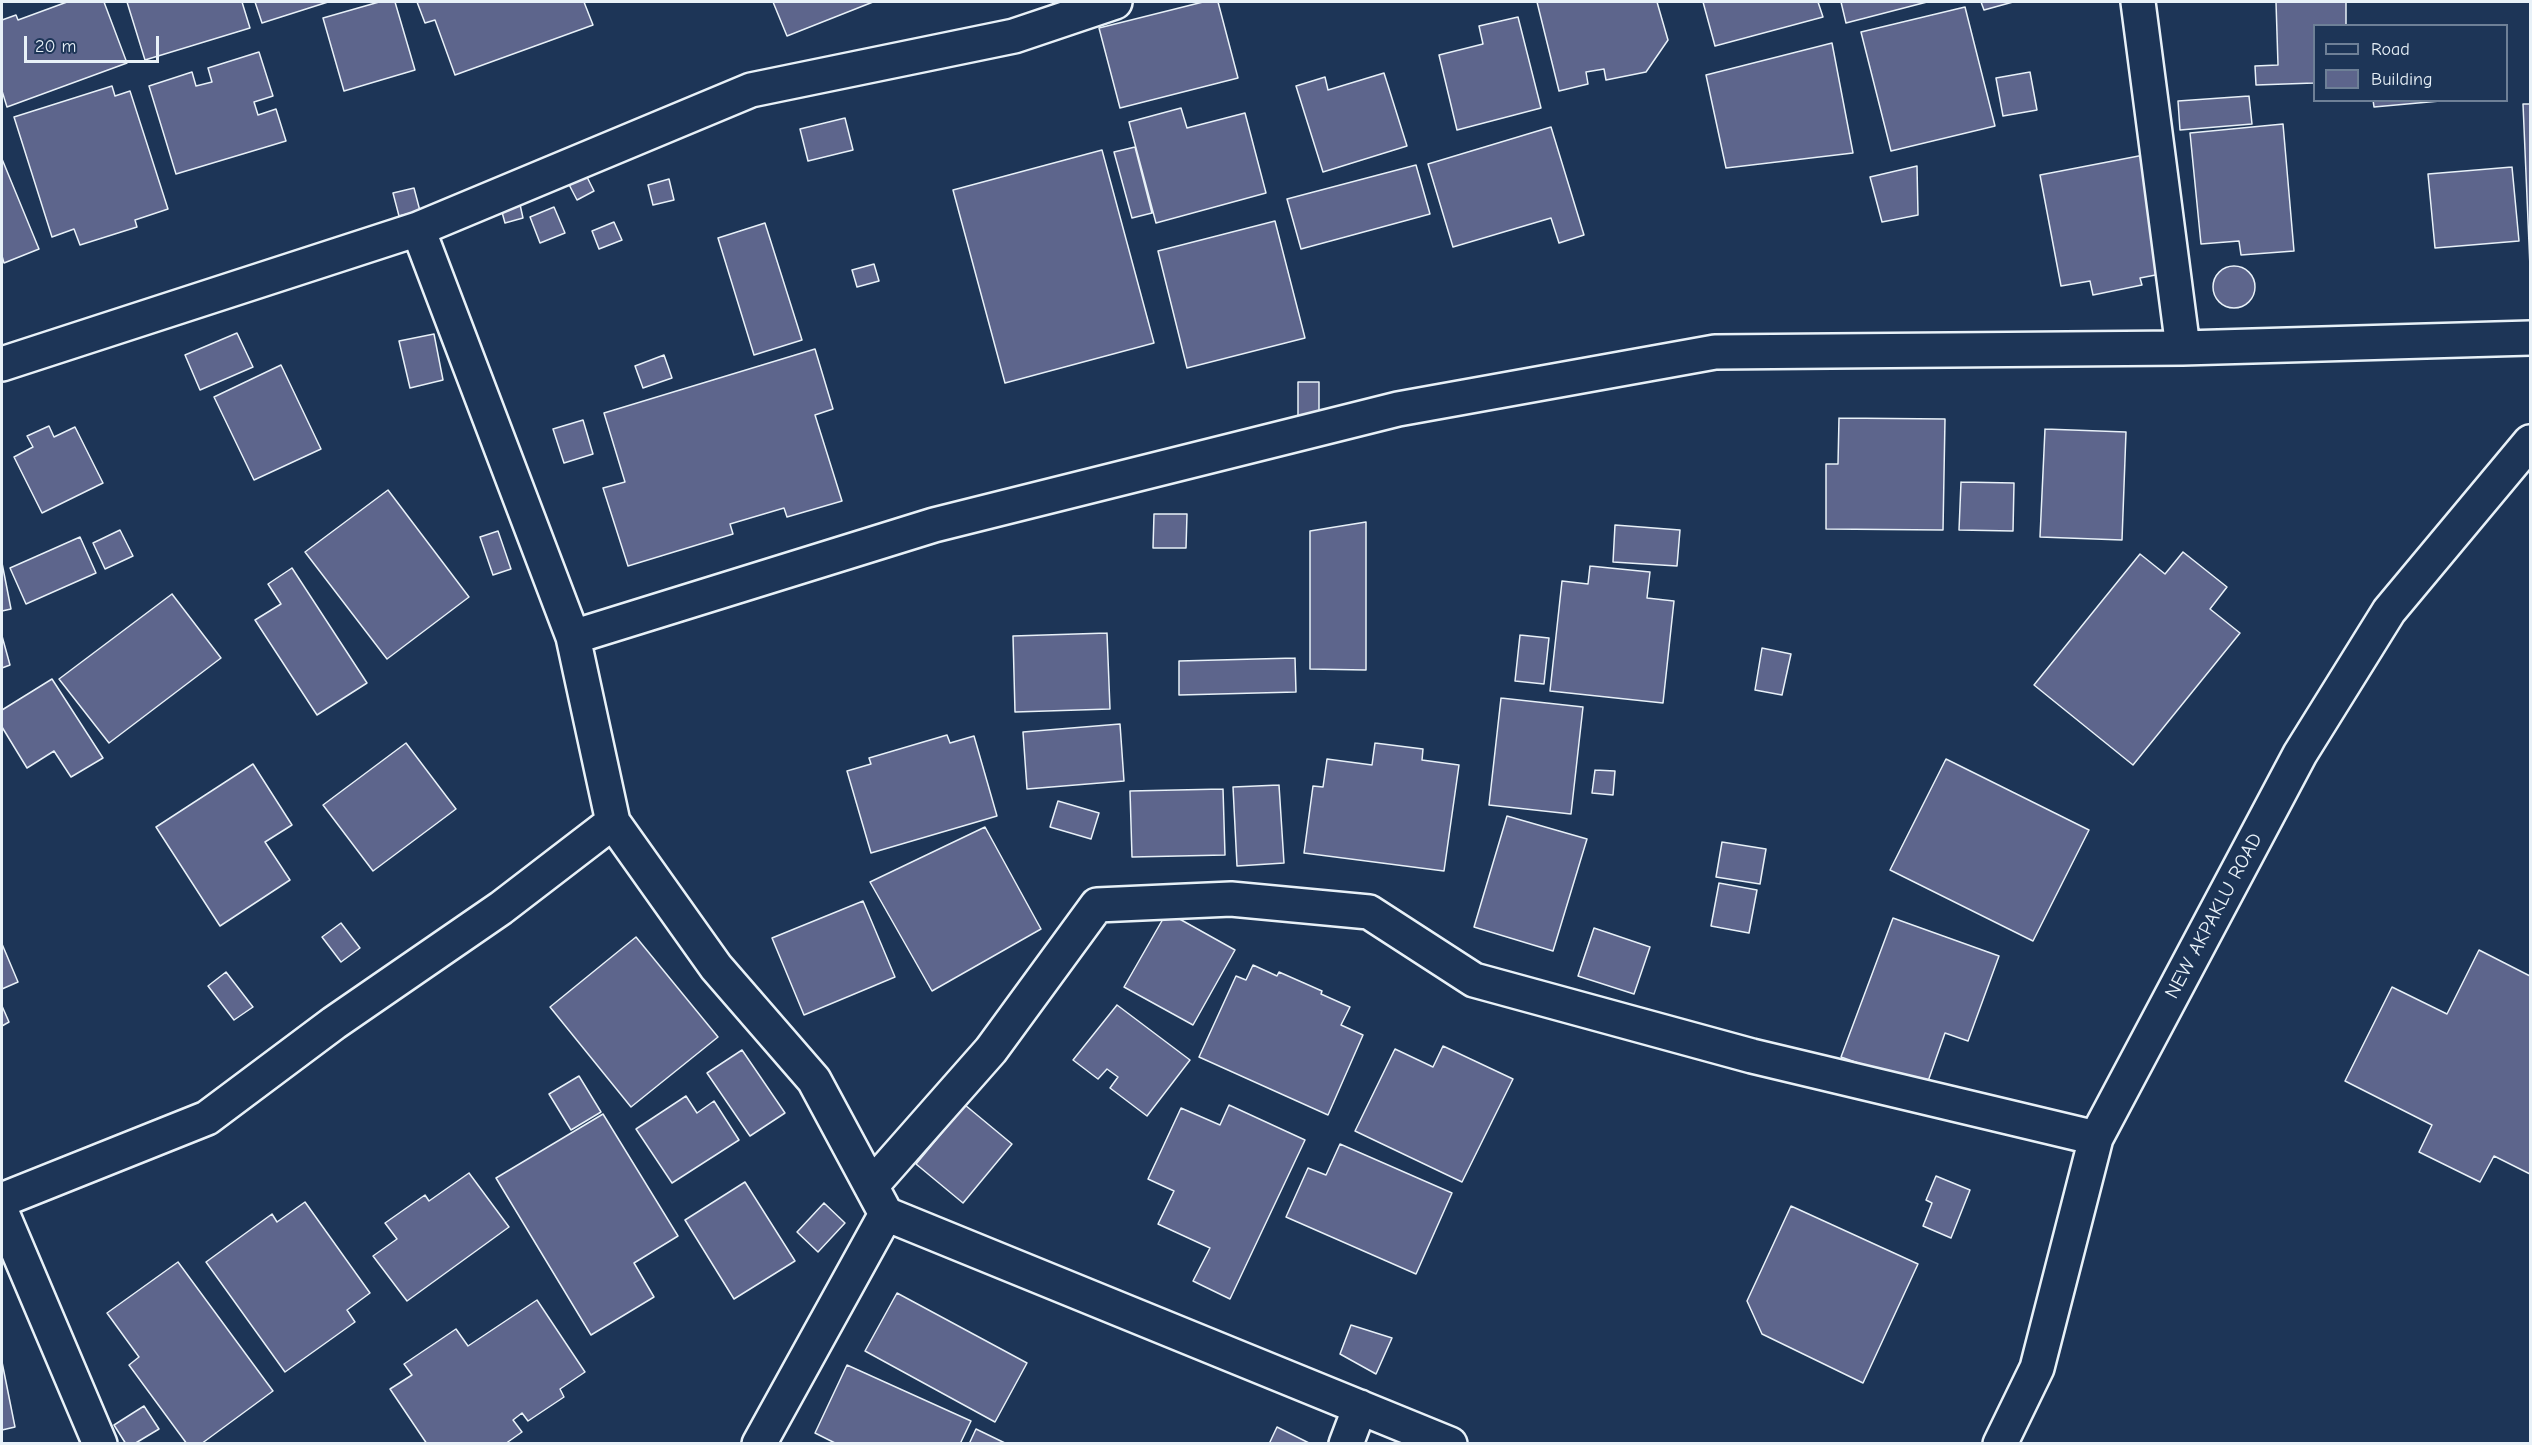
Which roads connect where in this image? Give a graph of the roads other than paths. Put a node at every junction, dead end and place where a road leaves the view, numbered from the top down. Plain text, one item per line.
1 (1115, 2) edge
2 (2138, 2) edge
3 (418, 229) junction
4 (2530, 338) edge
5 (2183, 348) junction
6 (2, 364) edge
7 (2530, 442) edge
8 (573, 637) junction
9 (613, 822) junction
10 (2096, 1138) junction
11 (2, 1200) edge
12 (879, 1200) junction
13 (2, 1213) edge
14 (1360, 1407) junction
15 (100, 1443) edge
16 (759, 1443) edge
17 (1346, 1443) edge
18 (1450, 1443) edge
19 (2000, 1443) edge

1 - 3 street
2 - 5 street
3 - 6 street
3 - 8 street
4 - 5 street
5 - 8 street
7 - 10 street, NEW AKPAKLU ROAD
8 - 9 street
9 - 11 street
9 - 12 street
10 - 12 street
10 - 19 street, NEW AKPAKLU ROAD
12 - 14 street
12 - 16 street
13 - 15 street
14 - 17 street
14 - 18 street

